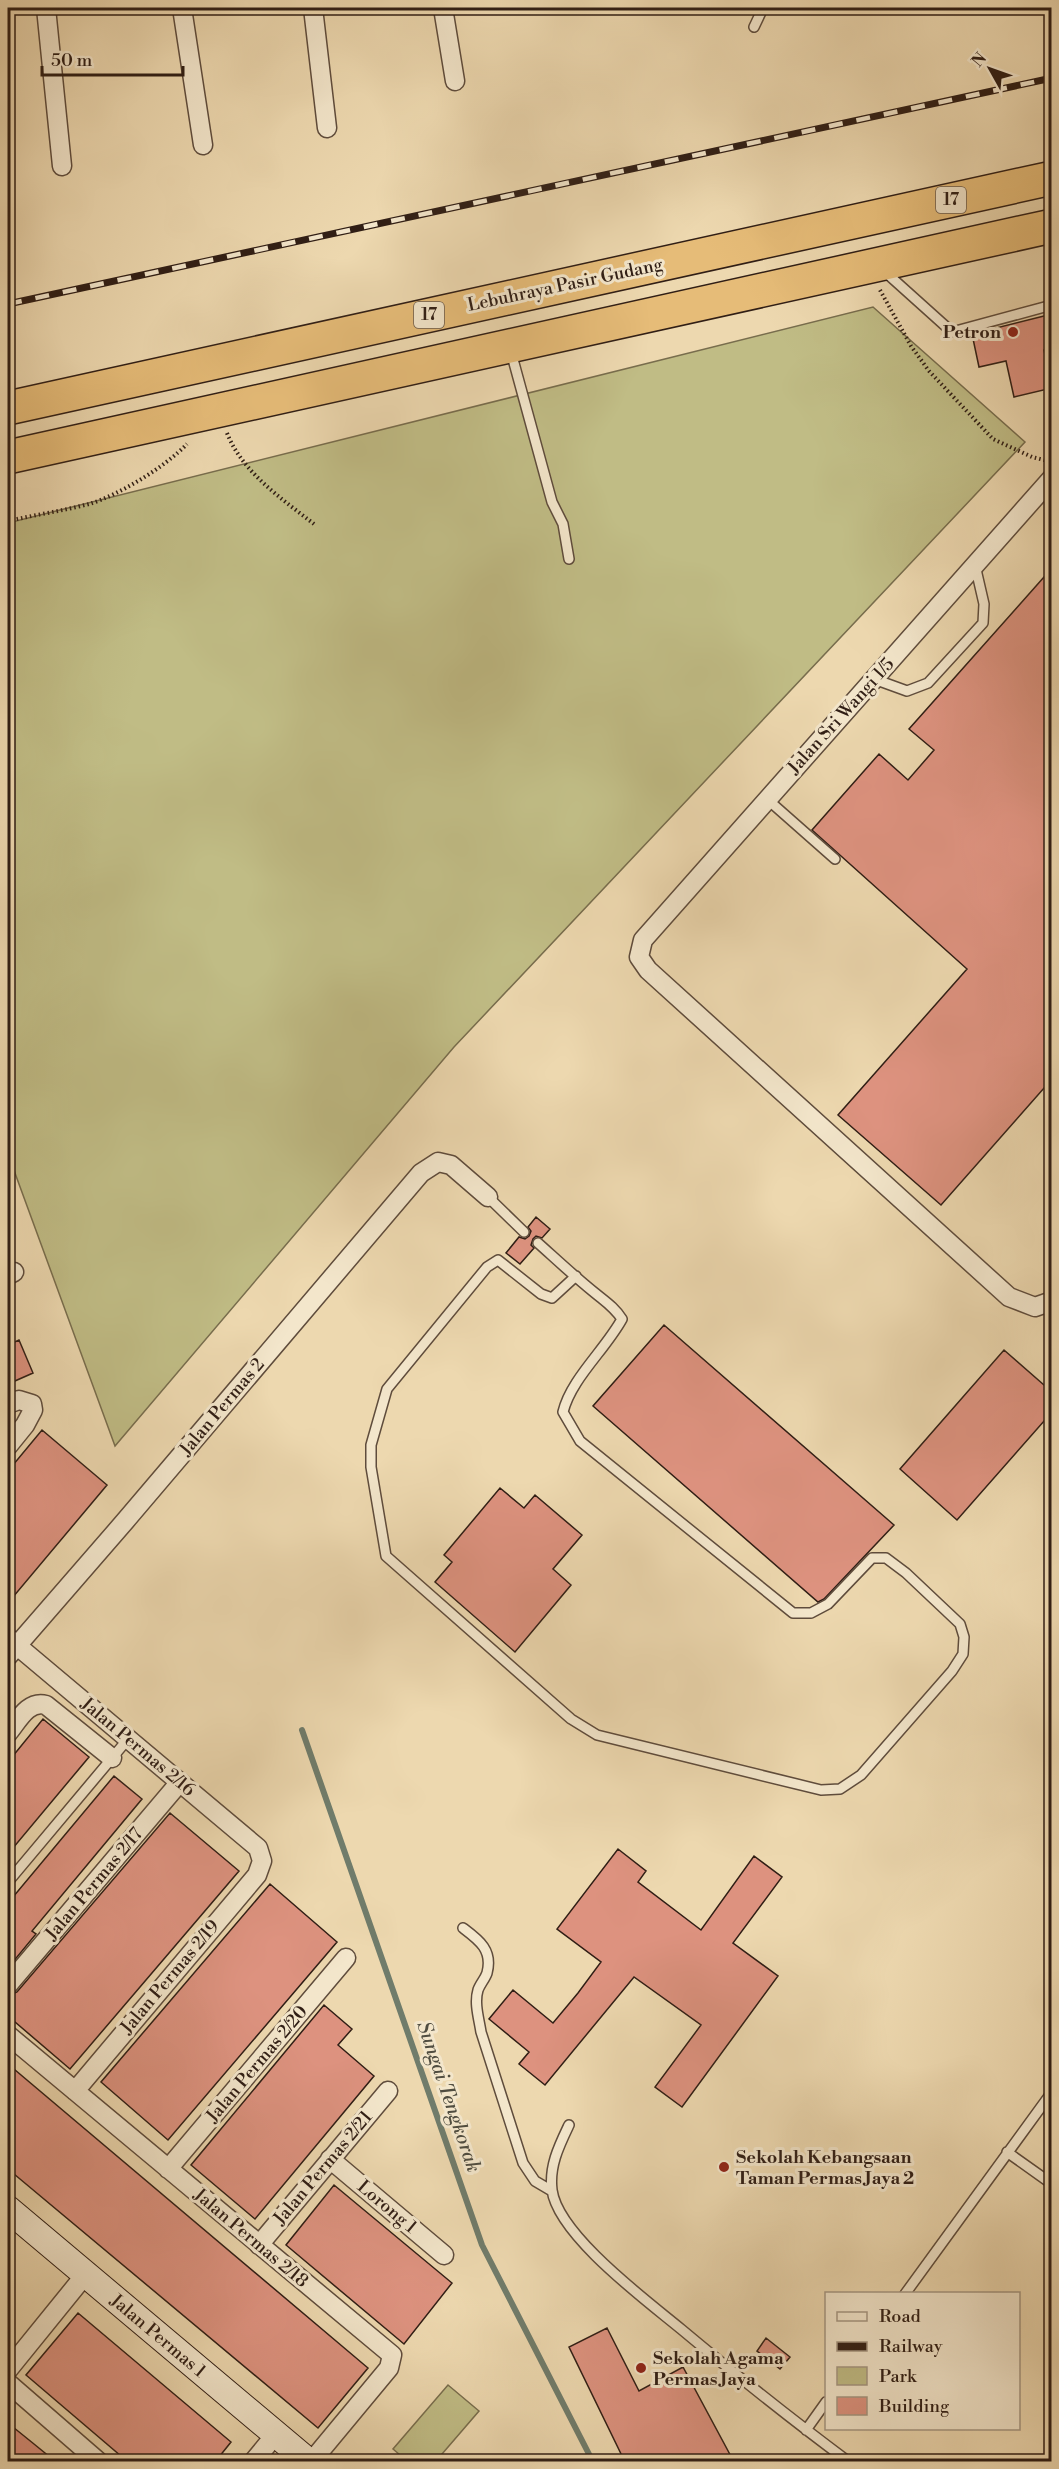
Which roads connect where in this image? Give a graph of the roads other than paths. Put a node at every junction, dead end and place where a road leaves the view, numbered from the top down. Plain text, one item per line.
1 (46, 8) edge
2 (182, 8) edge
3 (313, 8) edge
4 (443, 8) edge
5 (763, 8) edge
6 (754, 27) dead end
7 (455, 81) dead end
8 (327, 128) dead end
9 (203, 145) dead end
10 (62, 166) dead end
11 (1052, 178) edge
12 (1052, 226) edge
13 (872, 266) junction
14 (1052, 305) edge
15 (509, 346) junction
16 (8, 408) edge
17 (8, 457) edge
18 (1052, 478) edge
19 (569, 559) dead end
20 (975, 565) junction
21 (874, 679) junction
22 (767, 800) junction
23 (835, 859) dead end
24 (488, 1197) joint
25 (524, 1232) dead end
26 (538, 1244) dead end
27 (576, 1276) junction
28 (1043, 1304) edge
29 (8, 1404) edge
30 (8, 1446) edge
31 (11, 1646) edge
32 (8, 1733) edge
33 (128, 1739) junction
34 (112, 1758) junction
35 (180, 1782) junction
36 (262, 1861) joint
37 (8, 1882) edge
38 (462, 1928) dead end
39 (346, 1958) dead end
40 (8, 1985) edge
41 (8, 2035) edge
42 (75, 2091) junction
43 (388, 2091) dead end
44 (1052, 2092) edge
45 (569, 2125) dead end
46 (1007, 2152) junction
47 (330, 2159) junction
48 (168, 2169) junction
49 (1052, 2184) edge
50 (552, 2191) junction
51 (8, 2209) edge
52 (259, 2245) junction
53 (444, 2254) dead end
54 (86, 2275) junction
55 (906, 2292) edge
56 (8, 2370) edge
57 (8, 2383) edge
58 (825, 2403) edge
59 (806, 2430) junction
60 (276, 2434) junction
61 (93, 2460) edge
62 (253, 2462) edge
63 (310, 2462) edge
64 (849, 2462) edge

1 - 10 street
2 - 9 street
3 - 8 street
4 - 7 street
5 - 6 lane
11 - 16 highway, Lebuhraya Pasir Gudang / 17
12 - 13 highway
13 - 14 lane
13 - 15 highway
15 - 17 highway
15 - 19 lane
18 - 20 street, Jalan Sri Wangi 1/5
20 - 21 street, Jalan Sri Wangi 1/5
20 - 21 lane
21 - 22 street, Jalan Sri Wangi 1/5
22 - 23 lane
22 - 28 street, Jalan Sri Wangi 1/5
24 - 25 lane
24 - 31 street, Jalan Permas 2
26 - 27 lane
27 - 27 lane
29 - 30 street
31 - 33 street, Jalan Permas 2/16
32 - 34 street
33 - 34 lane
33 - 35 street, Jalan Permas 2/16
34 - 37 lane
35 - 36 street, Jalan Permas 2/16
35 - 40 street, Jalan Permas 2/17
36 - 42 street, Jalan Permas 2/19
38 - 50 lane
39 - 48 street, Jalan Permas 2/20
41 - 42 street, Jalan Permas 2/18
42 - 48 street, Jalan Permas 2/18
43 - 47 street, Jalan Permas 2/21
44 - 46 lane
45 - 50 lane
46 - 49 lane
46 - 55 lane
47 - 52 street, Jalan Permas 2/21
47 - 53 street, Lorong 1
48 - 52 street, Jalan Permas 2/18
50 - 59 lane
51 - 54 street, Jalan Permas 1
52 - 63 street, Jalan Permas 2/18
54 - 56 street
54 - 60 street, Jalan Permas 1
57 - 61 street
58 - 59 lane
59 - 64 lane
60 - 62 street
60 - 63 street, Jalan Permas 1

